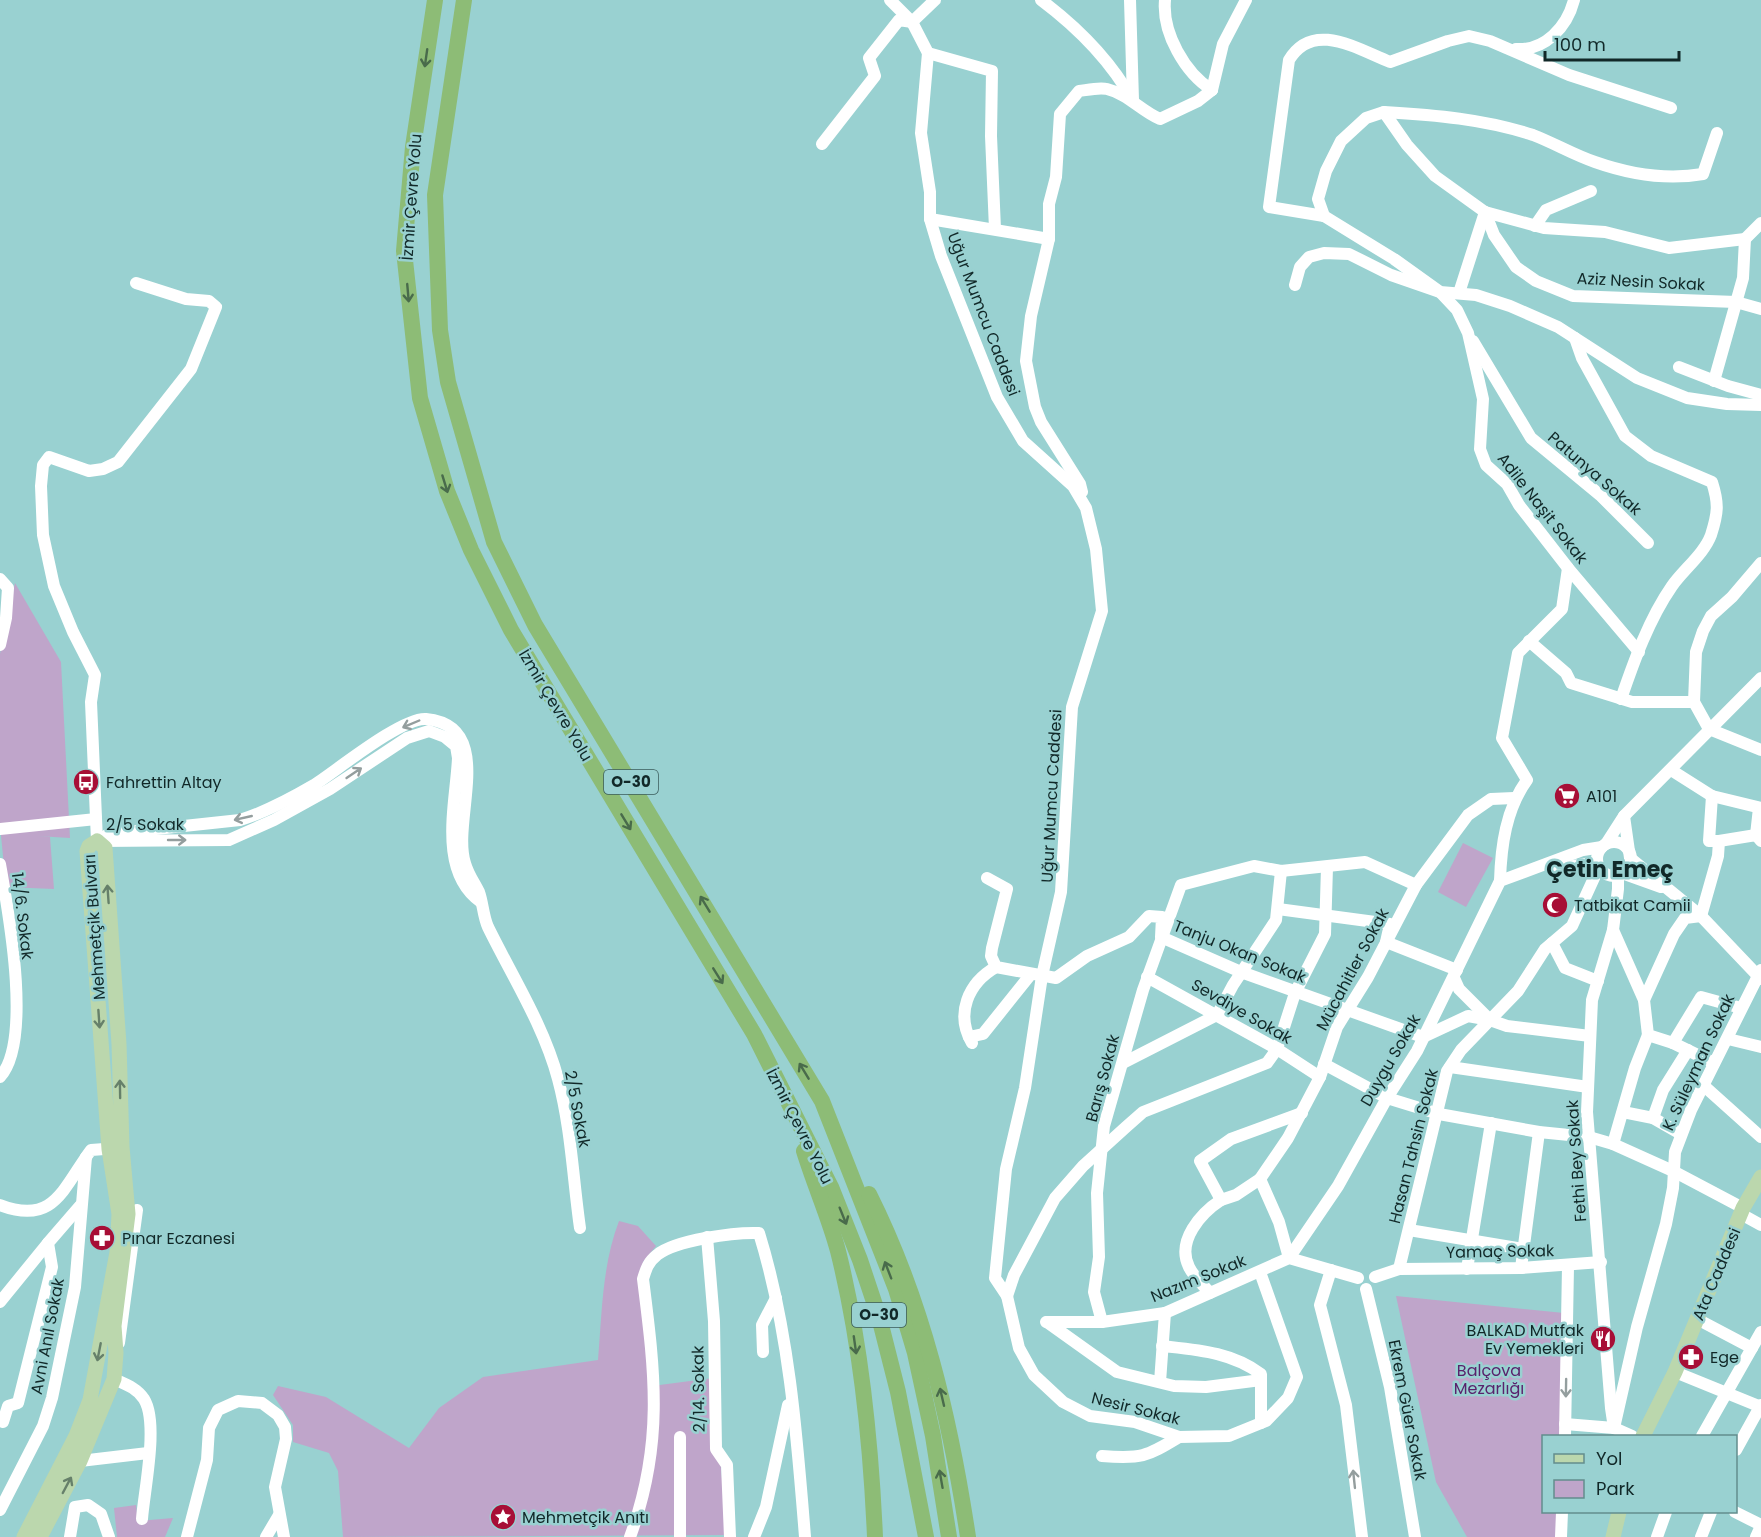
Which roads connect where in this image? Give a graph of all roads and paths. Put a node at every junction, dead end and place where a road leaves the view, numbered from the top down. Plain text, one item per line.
1 (435, 0) edge
2 (464, 0) edge
3 (890, 0) edge
4 (935, 0) edge
5 (1041, 0) edge
6 (1130, 0) edge
7 (1165, 0) edge
8 (1246, 0) edge
9 (1574, 0) edge
10 (912, 22) junction
11 (1506, 48) junction
12 (928, 53) junction
13 (1212, 90) junction
14 (1132, 101) junction
15 (1671, 108) dead end
16 (1384, 112) junction
17 (1717, 133) dead end
18 (822, 144) dead end
19 (1591, 191) dead end
20 (1485, 212) junction
21 (1324, 216) junction
22 (930, 219) junction
23 (1761, 223) edge
24 (1535, 226) junction
25 (995, 230) junction
26 (1049, 239) junction
27 (1745, 239) junction
28 (136, 283) dead end
29 (1295, 285) dead end
30 (1440, 292) junction
31 (1459, 294) junction
32 (1736, 302) junction
33 (1761, 309) edge
34 (1468, 333) junction
35 (1575, 338) junction
36 (1679, 367) dead end
37 (1714, 381) junction
38 (1761, 394) edge
39 (1761, 405) edge
40 (1086, 508) junction
41 (1648, 543) dead end
42 (1761, 563) edge
43 (1568, 568) junction
44 (4, 583) edge
45 (1529, 641) junction
46 (0, 645) edge
47 (1639, 652) junction
48 (1761, 678) edge
49 (1747, 692) junction
50 (1761, 696) edge
51 (1622, 699) junction
52 (1694, 702) junction
53 (1709, 729) junction
54 (1761, 750) edge
55 (1671, 770) junction
56 (1712, 796) junction
57 (1514, 798) junction
58 (1760, 808) edge
59 (1624, 816) junction
60 (96, 819) junction
61 (0, 829) edge
62 (1759, 838) edge
63 (97, 841) junction
64 (1719, 841) junction
65 (1604, 845) junction
66 (1630, 858) junction
67 (0, 864) edge
68 (1598, 864) junction
69 (1327, 867) junction
70 (1281, 871) junction
71 (1620, 874) junction
72 (987, 878) dead end
73 (1506, 879) junction
74 (1416, 885) junction
75 (1674, 892) junction
76 (481, 902) junction
77 (1278, 909) junction
78 (1326, 915) junction
79 (1701, 916) junction
80 (1613, 930) junction
81 (1161, 937) junction
82 (1386, 942) junction
83 (1552, 943) junction
84 (996, 967) junction
85 (1241, 972) junction
86 (1456, 974) junction
87 (1037, 975) junction
88 (1760, 975) edge
89 (1147, 977) junction
90 (1598, 981) junction
91 (1295, 993) junction
92 (1644, 1000) junction
93 (1741, 1008) junction
94 (1348, 1010) junction
95 (1217, 1015) junction
96 (1490, 1020) junction
97 (1648, 1035) junction
98 (1590, 1036) junction
99 (1423, 1037) junction
100 (1728, 1039) junction
101 (1673, 1043) junction
102 (1761, 1047) edge
103 (1277, 1049) junction
104 (1688, 1050) junction
105 (1124, 1063) junction
106 (1714, 1063) junction
107 (1324, 1064) junction
108 (1450, 1067) junction
109 (0, 1077) edge
110 (1320, 1077) junction
111 (1703, 1085) junction
112 (1588, 1087) junction
113 (1387, 1098) junction
114 (822, 1101) junction
115 (790, 1107) junction
116 (1623, 1112) junction
117 (1302, 1113) junction
118 (1438, 1114) junction
119 (1653, 1118) junction
120 (1491, 1123) junction
121 (1539, 1132) junction
122 (1681, 1134) junction
123 (1590, 1137) junction
124 (1761, 1137) edge
125 (1613, 1144) junction
126 (116, 1148) junction
127 (1103, 1149) junction
128 (86, 1157) junction
129 (1673, 1171) junction
130 (1761, 1177) edge
131 (1260, 1179) junction
132 (1221, 1200) junction
133 (0, 1205) edge
134 (80, 1206) junction
135 (1742, 1211) junction
136 (123, 1214) junction
137 (1761, 1225) edge
138 (580, 1228) dead end
139 (1409, 1230) junction
140 (707, 1237) junction
141 (1473, 1242) junction
142 (48, 1243) junction
143 (1523, 1249) junction
144 (1290, 1258) junction
145 (1601, 1262) junction
146 (1568, 1266) junction
147 (1521, 1268) junction
148 (1399, 1269) junction
149 (1467, 1269) junction
150 (1331, 1270) junction
151 (1260, 1272) junction
152 (1375, 1277) junction
153 (1358, 1278) junction
154 (1366, 1289) junction
155 (1210, 1293) junction
156 (1007, 1296) junction
157 (776, 1298) junction
158 (0, 1302) edge
159 (1165, 1313) junction
160 (1697, 1318) junction
161 (1102, 1322) junction
162 (1761, 1332) edge
163 (1162, 1346) junction
164 (1752, 1348) junction
165 (763, 1352) dead end
166 (1675, 1372) junction
167 (114, 1379) junction
168 (1261, 1380) junction
169 (1160, 1382) junction
170 (1727, 1392) junction
171 (790, 1395) junction
172 (1761, 1406) edge
173 (3, 1422) dead end
174 (1261, 1423) junction
175 (1614, 1428) junction
176 (1565, 1430) edge
177 (1628, 1435) edge
178 (1644, 1435) edge
179 (1703, 1435) edge
180 (680, 1437) dead end
181 (1179, 1437) junction
182 (1737, 1448) edge
183 (148, 1453) junction
184 (1102, 1456) dead end
185 (80, 1461) junction
186 (0, 1510) edge
187 (1562, 1513) edge
188 (1619, 1513) edge
189 (1666, 1513) edge
190 (1711, 1513) edge
191 (1737, 1513) edge
192 (279, 1515) junction
193 (142, 1520) dead end
194 (1761, 1525) edge
195 (24, 1537) edge
196 (40, 1537) edge
197 (70, 1537) edge
198 (109, 1537) edge
199 (186, 1537) edge
200 (266, 1537) edge
201 (284, 1537) edge
202 (630, 1537) edge
203 (680, 1537) edge
204 (730, 1537) edge
205 (754, 1537) edge
206 (805, 1537) edge
207 (875, 1537) edge
208 (926, 1537) edge
209 (949, 1537) edge
210 (968, 1537) edge
211 (1362, 1537) edge
212 (1414, 1537) edge
213 (1561, 1537) edge
214 (1613, 1537) edge
215 (1657, 1537) edge
216 (1701, 1537) edge
217 (1756, 1537) edge

1 -> 115 highway, İzmir Çevre Yolu / O-30
114 -> 2 highway, İzmir Çevre Yolu / O-30
3 - 10 street
4 - 10 street
5 - 14 street
6 - 14 street
7 - 13 street
8 - 13 street
9 - 11 street
10 - 12 street
10 - 18 street
11 - 15 street
11 - 21 street
12 - 22 street, Uğur Mumcu Caddesi
12 - 25 street
13 - 14 street
14 - 26 street
16 - 17 street
16 - 20 street
16 - 21 street
19 - 24 street
20 - 24 street
20 - 31 street
20 - 32 street, Aziz Nesin Sokak
21 - 30 street, Adile Naşit Sokak
22 - 25 street
22 - 40 street, Uğur Mumcu Caddesi
23 - 27 street
24 - 27 street
25 - 26 street
26 - 40 street
27 - 32 street
28 - 60 street
29 - 30 street
30 - 31 street
30 - 34 street, Adile Naşit Sokak
31 - 35 street
32 - 33 street, Aziz Nesin Sokak
32 - 37 street
34 - 41 street, Patunya Sokak
34 - 43 street, Adile Naşit Sokak
35 - 39 street
35 - 47 street
36 - 37 street
37 - 38 street
40 - 87 street, Uğur Mumcu Caddesi
42 - 52 street
43 - 45 street
43 - 47 street, Adile Naşit Sokak
44 - 46 street
45 - 51 street
45 - 57 street
47 - 51 street
48 - 49 street
49 - 50 street
49 - 53 street
51 - 52 street
52 - 53 street
53 - 54 street
53 - 55 street
55 - 56 street
55 - 59 street
56 - 58 street
56 - 64 street
57 - 73 street
57 - 74 street, Mücahitler Sokak
58 - 62 street
59 - 65 street
59 - 66 street
60 - 61 street
60 - 63 street
62 - 64 street
63 -> 76 street, 2/5 Sokak
76 -> 63 street, 2/5 Sokak
63 - 126 main road, Mehmetçik Bulvarı
64 - 79 street
65 - 66 street
65 - 68 street
65 - 73 street
66 - 71 street
66 - 75 street
67 - 109 street, 14/6. Sokak
68 - 71 street
68 - 73 street
68 - 83 street, Hasan Tahsin Sokak
69 - 70 street
69 - 74 street
69 - 78 street
70 - 77 street
70 - 81 street, Barış Sokak
71 - 75 street
71 - 80 street, Fethi Bey Sokak
72 - 84 street
73 - 86 street, Duygu Sokak
74 - 82 street, Mücahitler Sokak
75 - 79 street
76 - 138 street, 2/5 Sokak
77 - 78 street
77 - 85 street
78 - 82 street
78 - 91 street
79 - 88 street
79 - 92 street
80 - 90 street, Fethi Bey Sokak
80 - 92 street
81 - 85 street, Tanju Okan Sokak
81 - 87 street, Tanju Okan Sokak
81 - 89 street, Barış Sokak
82 - 86 street
82 - 94 street, Mücahitler Sokak
83 - 90 street
83 - 96 street, Hasan Tahsin Sokak
84 - 87 street
84 - 87 street
85 - 91 street, Tanju Okan Sokak
85 - 95 street
86 - 96 street
86 - 99 street, Duygu Sokak
87 - 156 street, Uğur Mumcu Caddesi
88 - 93 street, K. Süleyman Sokak
89 - 95 street, Sevdiye Sokak
89 - 105 street, Barış Sokak
90 - 98 street, Fethi Bey Sokak
91 - 94 street, Tanju Okan Sokak
91 - 103 street
92 - 97 street
93 - 100 street, K. Süleyman Sokak
93 - 101 street
94 - 99 street, Tanju Okan Sokak
94 - 107 street, Mücahitler Sokak
95 - 103 street, Sevdiye Sokak
95 - 105 street
96 - 98 street
96 - 99 street
96 - 108 street, Hasan Tahsin Sokak
97 - 101 street
97 - 116 street
98 - 112 street, Fethi Bey Sokak
99 - 113 street, Duygu Sokak
100 - 102 street
100 - 106 street, K. Süleyman Sokak
101 - 104 street
103 - 110 street, Sevdiye Sokak
103 - 127 street
104 - 106 street
104 - 119 street, K. Süleyman Sokak
105 - 127 street, Barış Sokak
106 - 111 street, K. Süleyman Sokak
107 - 110 street, Mücahitler Sokak
107 - 113 street
108 - 112 street
108 - 118 street, Hasan Tahsin Sokak
110 - 117 street, Mücahitler Sokak
111 - 122 street, K. Süleyman Sokak
111 - 124 street
112 - 123 street, Fethi Bey Sokak
113 - 118 street
113 - 144 street, Duygu Sokak
209 -> 114 highway, İzmir Çevre Yolu / O-30
210 -> 114 highway
115 -> 207 highway
115 -> 208 highway, İzmir Çevre Yolu / O-30
116 - 119 street
116 - 125 street
117 - 131 street, Mücahitler Sokak
117 - 132 street
118 - 120 street
118 - 139 street, Hasan Tahsin Sokak
119 - 122 street
120 - 121 street
120 - 141 street
121 - 123 street
121 - 143 street
122 - 129 street, K. Süleyman Sokak
123 - 125 street
123 - 145 street, Fethi Bey Sokak
125 - 129 street
126 - 128 street
126 - 136 main road, Mehmetçik Bulvarı
127 - 156 street
127 - 161 street, Barış Sokak
128 - 133 street
128 - 134 street, Avni Anıl Sokak
129 - 135 street
129 - 175 street, K. Süleyman Sokak
130 - 135 main road, Ata Caddesi
131 - 132 street
131 - 144 street
132 - 155 street
134 - 142 street
134 - 186 street, Avni Anıl Sokak
135 - 137 street
135 - 160 main road, Ata Caddesi
136 - 167 main road, Mehmetçik Bulvarı
136 -> 195 main road, Mehmetçik Bulvarı
139 - 141 street
139 - 148 street, Hasan Tahsin Sokak
140 - 157 street
140 - 202 street
140 - 204 street, 2/14. Sokak
141 - 143 street
141 - 149 street
142 - 158 street
142 - 173 street
143 - 147 street
144 - 150 street
144 - 151 street, Nazım Sokak
145 - 146 street, Yamaç Sokak
145 - 175 street, Fethi Bey Sokak
146 - 147 street, Yamaç Sokak
146 -> 176 street
147 - 149 street, Yamaç Sokak
148 - 149 street, Yamaç Sokak
148 - 152 street, Yamaç Sokak
150 - 153 street
211 -> 150 street
151 - 155 street, Nazım Sokak
151 - 174 street, Nesir Sokak
152 - 153 street
152 - 154 street
153 - 154 street
154 - 212 street, Ekrem Güer Sokak
155 - 159 street, Nazım Sokak
156 - 181 street, Nesir Sokak
157 - 165 street
157 - 171 street
159 - 161 street, Nazım Sokak
159 - 163 street
160 - 164 street
160 - 166 main road, Ata Caddesi
161 - 169 street, Nazım Sokak
162 - 164 street
163 - 168 street
163 - 169 street
164 - 170 street
166 - 170 street
166 - 178 main road, Ata Caddesi
167 - 183 street
167 - 185 main road, Mehmetçik Bulvarı
168 - 169 street
168 - 174 street
170 - 172 street
170 - 179 street
171 - 205 street
171 - 206 street
172 - 182 street
174 - 181 street, Nesir Sokak
175 - 176 street
175 - 177 street
180 - 203 street
181 - 184 street
183 - 185 street
183 - 193 street
196 -> 185 main road, Mehmetçik Bulvarı
187 - 213 street
188 - 214 main road
189 - 215 street
190 - 216 street
191 - 194 street
192 - 199 street
192 - 200 street
192 - 201 street
194 - 217 street
197 - 198 street

